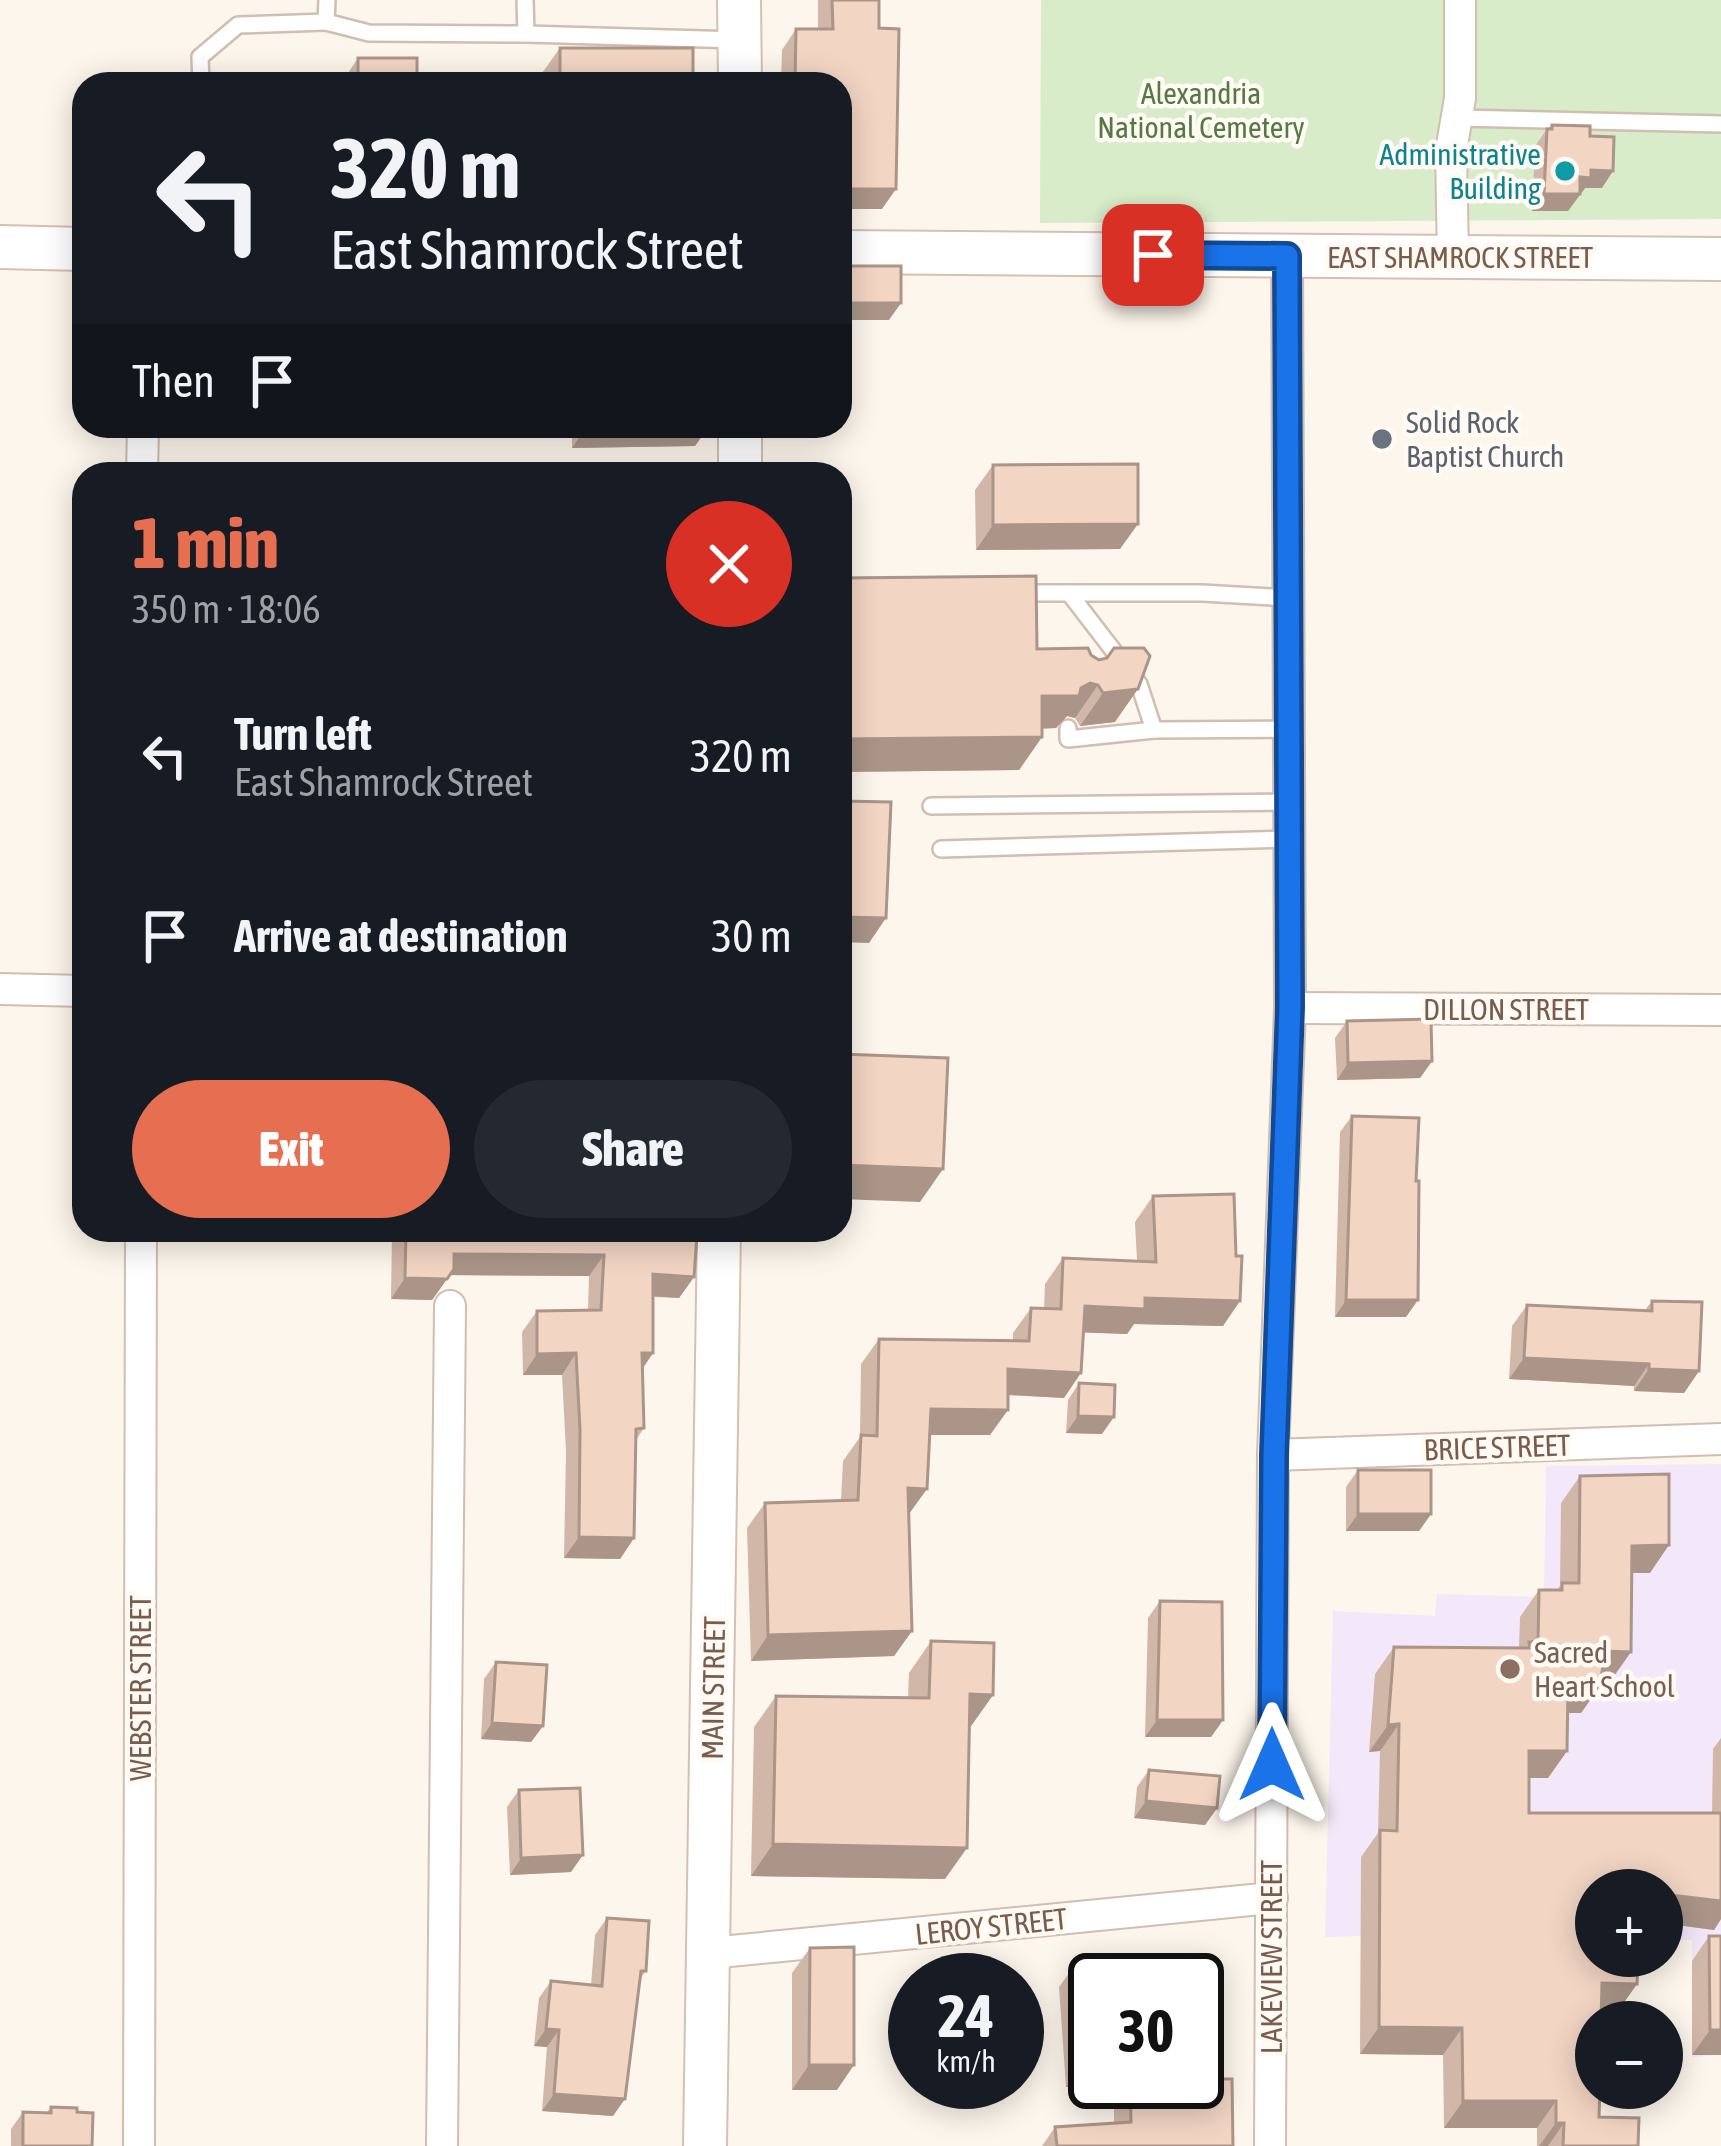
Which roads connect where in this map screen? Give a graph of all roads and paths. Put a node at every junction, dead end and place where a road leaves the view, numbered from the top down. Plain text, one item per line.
1 (327, 0) edge
2 (525, 0) edge
3 (1460, 0) edge
4 (740, 20) edge
5 (326, 22) junction
6 (526, 34) junction
7 (201, 72) edge
8 (740, 72) edge
9 (1456, 118) junction
10 (1721, 124) edge
11 (0, 247) edge
12 (72, 249) edge
13 (852, 253) edge
14 (1287, 256) junction
15 (1453, 257) junction
16 (1721, 259) edge
17 (998, 592) edge
18 (1069, 593) junction
19 (1289, 598) junction
20 (1067, 728) edge
21 (1289, 729) junction
22 (1154, 730) junction
23 (1290, 802) junction
24 (931, 806) dead end
25 (1290, 839) junction
26 (941, 849) dead end
27 (0, 989) edge
28 (72, 992) edge
29 (1290, 1007) junction
30 (1721, 1010) edge
31 (141, 1242) edge
32 (719, 1242) edge
33 (450, 1306) dead end
34 (1721, 1439) edge
35 (1274, 1455) junction
36 (1272, 1898) junction
37 (710, 1953) junction
38 (139, 2146) edge
39 (442, 2146) edge
40 (705, 2146) edge
41 (1270, 2146) edge

1 - 5 lane
2 - 6 lane
3 - 9 street
4 - 6 lane
4 - 8 main road
5 - 6 lane
5 - 7 lane
9 - 10 lane
9 - 15 street
11 - 12 main road
13 - 14 main road, EAST SHAMROCK STREET
14 - 15 main road, EAST SHAMROCK STREET
14 - 19 street, LAKEVIEW STREET
15 - 16 main road, EAST SHAMROCK STREET
17 - 18 lane
18 - 19 lane
18 - 22 lane
19 - 21 street, LAKEVIEW STREET
20 - 22 lane
21 - 22 lane
21 - 23 street, LAKEVIEW STREET
23 - 24 lane
23 - 25 street, LAKEVIEW STREET
25 - 26 lane
25 - 29 street, LAKEVIEW STREET
27 - 28 street
29 - 30 street, DILLON STREET
29 - 35 street, LAKEVIEW STREET
31 - 38 street, WEBSTER STREET
32 - 37 main road, MAIN STREET
33 - 39 street
34 - 35 street, BRICE STREET
35 - 36 street, LAKEVIEW STREET
36 - 37 street, LEROY STREET
36 - 41 street, LAKEVIEW STREET
37 - 40 main road, MAIN STREET

